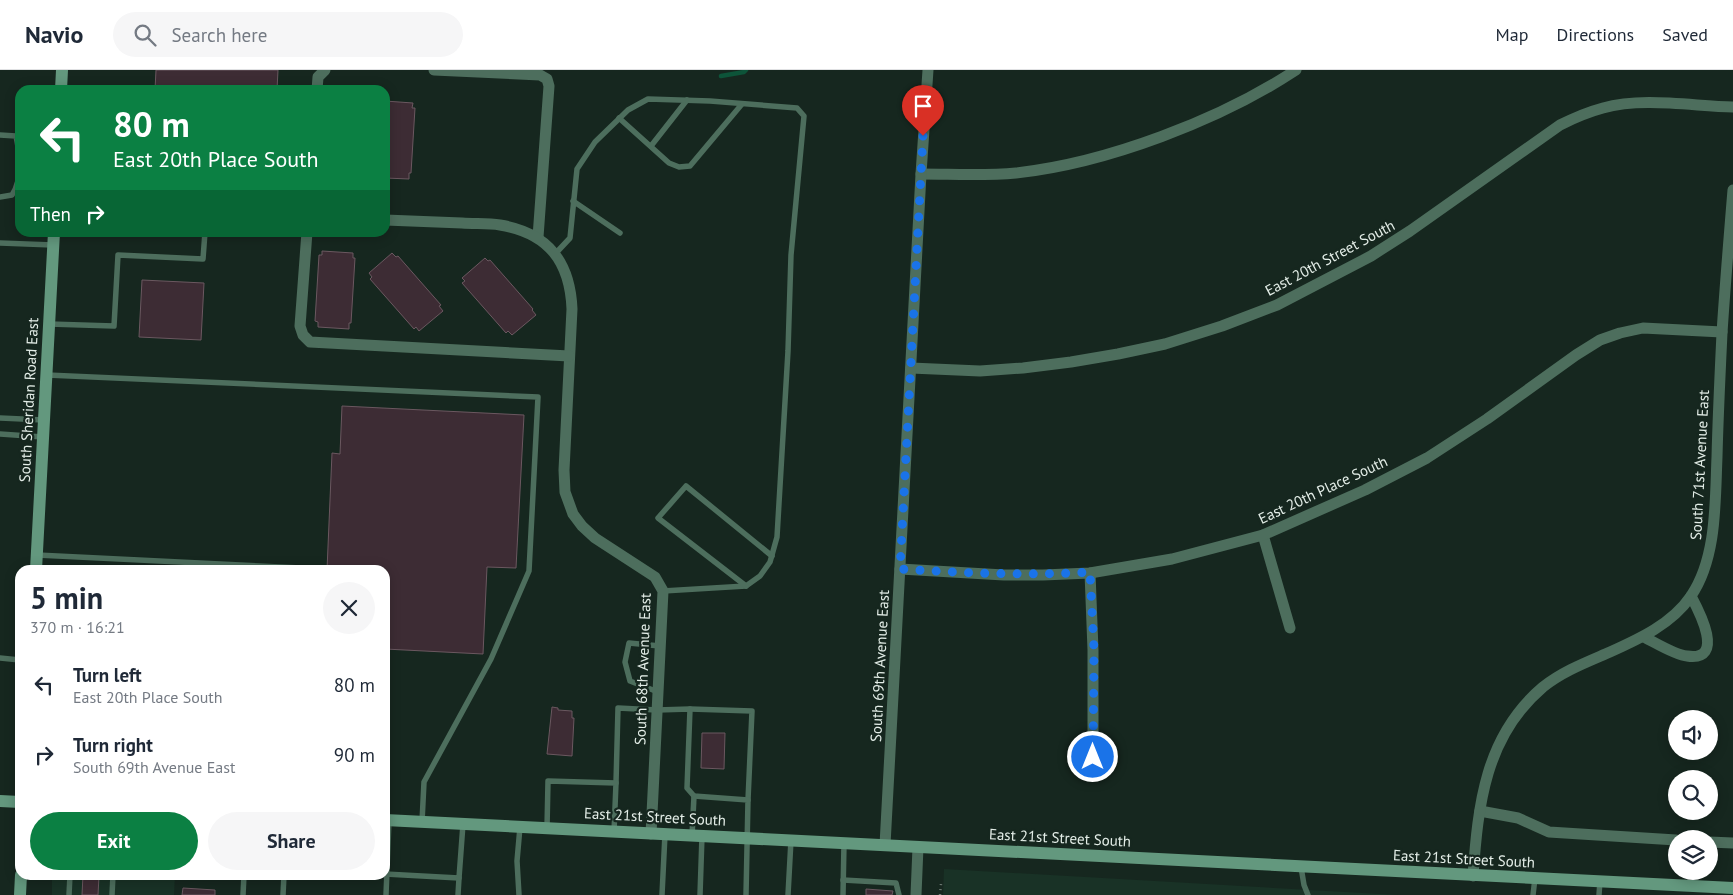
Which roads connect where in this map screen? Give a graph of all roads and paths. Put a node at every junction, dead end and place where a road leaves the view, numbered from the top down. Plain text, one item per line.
1 (62, 70) edge
2 (324, 70) edge
3 (434, 70) edge
4 (928, 70) edge
5 (1296, 70) edge
6 (61, 85) edge
7 (317, 85) edge
8 (687, 100) junction
9 (742, 104) junction
10 (1733, 107) edge
11 (619, 118) junction
12 (0, 136) edge
13 (15, 136) edge
14 (651, 146) junction
15 (920, 174) junction
16 (1733, 190) edge
17 (15, 191) edge
18 (0, 197) edge
19 (573, 201) junction
20 (390, 220) edge
21 (620, 233) dead end
22 (205, 237) edge
23 (306, 237) edge
24 (538, 237) junction
25 (53, 239) edge
26 (0, 243) edge
27 (555, 254) junction
28 (49, 324) junction
29 (1722, 332) junction
30 (569, 356) junction
31 (911, 368) junction
32 (46, 374) junction
33 (0, 418) edge
34 (44, 420) junction
35 (0, 434) edge
36 (43, 436) junction
37 (1263, 535) junction
38 (37, 555) junction
39 (772, 556) junction
40 (36, 565) edge
41 (240, 565) edge
42 (900, 569) junction
43 (1090, 572) junction
44 (746, 586) junction
45 (663, 590) junction
46 (1692, 596) junction
47 (1290, 628) dead end
48 (1644, 637) junction
49 (660, 646) junction
50 (0, 658) edge
51 (15, 660) edge
52 (658, 692) junction
53 (690, 709) junction
54 (657, 710) junction
55 (1093, 757) dead end
56 (616, 783) junction
57 (694, 796) junction
58 (748, 800) junction
59 (0, 802) edge
60 (15, 802) edge
61 (1480, 811) junction
62 (390, 820) edge
63 (422, 822) junction
64 (463, 824) junction
65 (520, 827) junction
66 (547, 828) junction
67 (614, 832) junction
68 (651, 834) junction
69 (664, 834) junction
70 (697, 836) junction
71 (748, 838) junction
72 (1668, 839) edge
73 (791, 840) junction
74 (1718, 842) edge
75 (844, 843) junction
76 (1733, 843) edge
77 (885, 845) junction
78 (918, 847) junction
79 (1302, 866) junction
80 (390, 874) edge
81 (1473, 876) junction
82 (459, 878) junction
83 (1535, 878) junction
84 (21, 880) edge
85 (70, 880) edge
86 (113, 880) edge
87 (244, 880) edge
88 (284, 880) edge
89 (386, 880) edge
90 (843, 880) junction
91 (1600, 881) junction
92 (941, 884) dead end
93 (1733, 888) edge
94 (20, 895) edge
95 (69, 895) edge
96 (112, 895) edge
97 (242, 895) edge
98 (283, 895) edge
99 (386, 895) edge
100 (458, 895) edge
101 (519, 895) edge
102 (662, 895) edge
103 (700, 895) edge
104 (746, 895) edge
105 (788, 895) edge
106 (843, 895) edge
107 (899, 895) edge
108 (916, 895) edge
109 (940, 895) edge
110 (1308, 895) edge
111 (1533, 895) edge
112 (1599, 895) edge

1 - 6 main road
2 - 7 street
3 - 24 street
4 - 15 street, South 69th Avenue East
5 - 15 street
8 - 9 lane
8 - 11 lane
8 - 14 lane
9 - 14 lane
9 - 39 lane
10 - 31 street, East 20th Street South
11 - 14 lane
11 - 19 lane
12 - 13 lane
15 - 31 street, South 69th Avenue East
16 - 29 street, South 71st Avenue East
17 - 18 lane
19 - 21 lane
19 - 27 lane
20 - 24 street
22 - 28 lane
23 - 30 street
24 - 27 street, South 68th Avenue East
25 - 26 lane
25 - 28 main road, South Sheridan Road East
27 - 30 street, South 68th Avenue East
28 - 32 main road, South Sheridan Road East
29 - 37 street, East 20th Place South
29 - 46 street, South 71st Avenue East
30 - 45 street, South 68th Avenue East
31 - 42 street, South 69th Avenue East
32 - 34 main road, South Sheridan Road East
32 - 63 lane
33 - 34 lane
34 - 36 main road, South Sheridan Road East
35 - 36 lane
36 - 38 main road, South Sheridan Road East
37 - 43 street, East 20th Place South
37 - 47 street
38 - 40 main road, South Sheridan Road East
38 - 41 lane
39 - 44 lane
39 - 44 lane
42 - 43 street, East 20th Place South
42 - 77 street, South 69th Avenue East
43 - 55 street
44 - 45 lane
45 - 49 street, South 68th Avenue East
46 - 48 street, South 71st Avenue East
46 - 48 street
48 - 61 street, South 71st Avenue East
49 - 52 street, South 68th Avenue East
49 - 52 lane
50 - 51 lane
52 - 54 street, South 68th Avenue East
53 - 54 lane
53 - 57 lane
53 - 58 lane
54 - 56 lane
54 - 68 street, South 68th Avenue East
56 - 66 lane
56 - 67 lane
57 - 58 lane
57 - 70 lane
58 - 71 lane
59 - 60 main road
61 - 72 street
61 - 81 street, South 71st Avenue East
62 - 63 main road, East 21st Street South
63 - 64 main road, East 21st Street South
64 - 65 main road, East 21st Street South
64 - 82 lane
65 - 66 main road, East 21st Street South
65 - 101 lane
66 - 67 main road, East 21st Street South
67 - 68 main road, East 21st Street South
68 - 69 main road, East 21st Street South
69 - 70 main road, East 21st Street South
69 - 102 lane
70 - 71 main road, East 21st Street South
70 - 103 lane
71 - 73 main road, East 21st Street South
71 - 104 lane
73 - 75 main road, East 21st Street South
73 - 105 lane
74 - 76 street
75 - 77 main road, East 21st Street South
75 - 90 lane
77 - 78 main road, East 21st Street South
78 - 79 main road, East 21st Street South
78 - 108 street
79 - 81 main road, East 21st Street South
79 - 110 lane
80 - 82 lane
81 - 83 main road, East 21st Street South
82 - 100 lane
83 - 91 main road, East 21st Street South
83 - 111 lane
84 - 94 main road
85 - 95 lane
86 - 96 lane
87 - 97 lane
88 - 98 lane
89 - 99 lane
90 - 106 lane
90 - 107 lane
91 - 93 main road, East 21st Street South
91 - 112 lane
92 - 109 path

